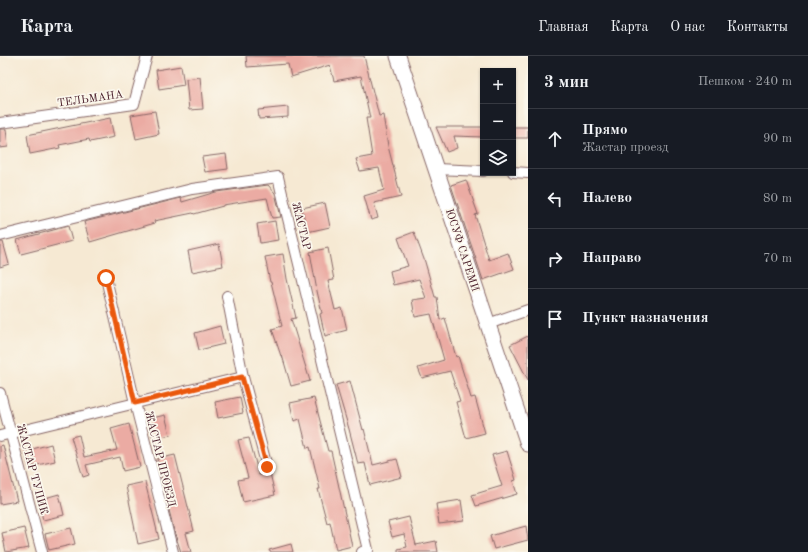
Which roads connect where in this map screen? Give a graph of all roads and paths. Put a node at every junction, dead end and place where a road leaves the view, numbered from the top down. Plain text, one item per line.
1 (147, 56) edge
2 (398, 56) edge
3 (0, 123) edge
4 (436, 169) junction
5 (480, 171) edge
6 (516, 172) edge
7 (528, 173) edge
8 (0, 236) edge
9 (106, 278) dead end
10 (227, 296) dead end
11 (528, 310) edge
12 (488, 324) junction
13 (242, 377) junction
14 (0, 392) edge
15 (135, 403) junction
16 (11, 433) junction
17 (0, 436) edge
18 (528, 444) edge
19 (267, 467) dead end
20 (42, 552) edge
21 (172, 552) edge
22 (362, 552) edge

1 - 3 street, ТЕЛЬМАНА
2 - 4 main road, ЮСУФ САРЕМИ
4 - 5 street
4 - 12 main road, ЮСУФ САРЕМИ
6 - 7 street
8 - 22 street, ЖАСТАР
9 - 15 street, ЖАСТАР ПРОЕЗД
10 - 13 street
11 - 12 street
12 - 18 main road, ЮСУФ САРЕМИ
13 - 15 street
13 - 19 street
14 - 16 street, ЖАСТАР ТУПИК
15 - 16 street
15 - 21 street, ЖАСТАР ПРОЕЗД
16 - 17 street
16 - 20 street, ЖАСТАР ТУПИК

